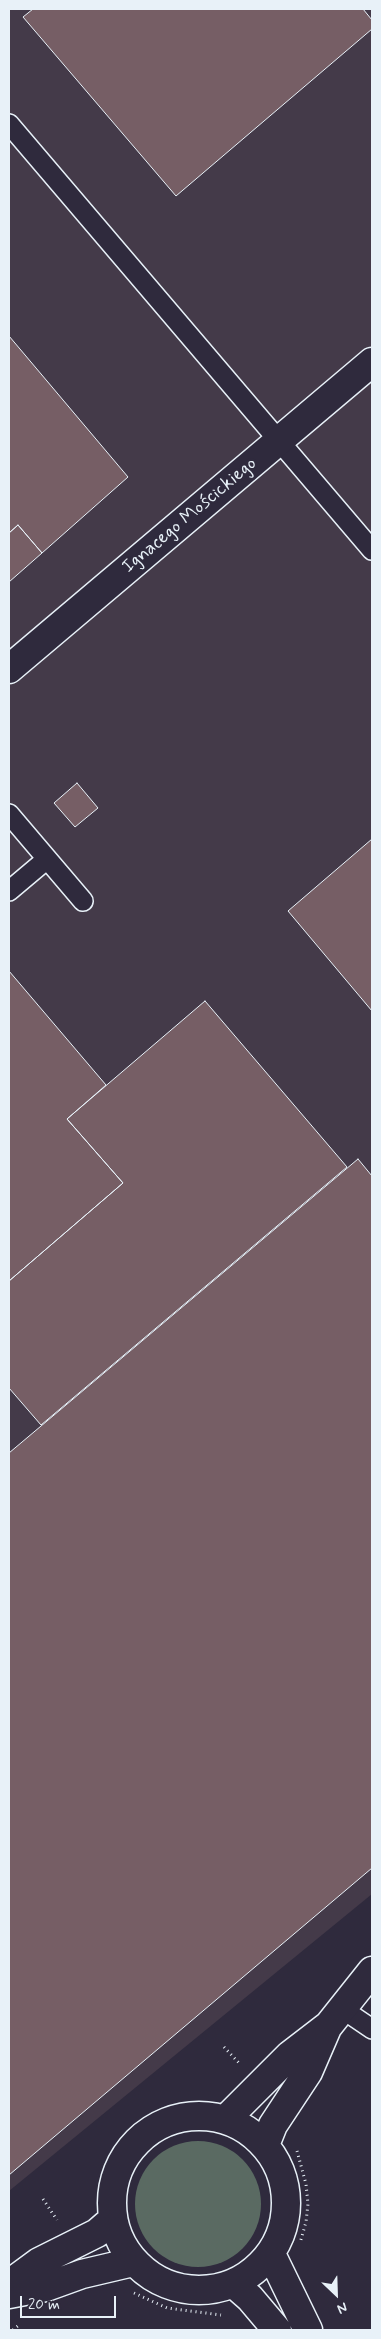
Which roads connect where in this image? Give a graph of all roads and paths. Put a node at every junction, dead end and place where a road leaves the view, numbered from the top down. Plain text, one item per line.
1 (9, 124) edge
2 (372, 362) edge
3 (279, 441) junction
4 (372, 550) edge
5 (9, 669) edge
6 (9, 814) edge
7 (47, 859) junction
8 (9, 891) edge
9 (83, 901) dead end
10 (372, 1971) edge
11 (335, 2016) junction
12 (372, 2029) edge
13 (226, 2119) junction
14 (265, 2145) junction
15 (297, 2146) dead end
16 (112, 2220) junction
17 (300, 2246) dead end
18 (271, 2254) junction
19 (133, 2262) junction
20 (9, 2284) edge
21 (234, 2284) junction
22 (132, 2292) dead end
23 (9, 2294) edge
24 (223, 2315) dead end
25 (23, 2322) dead end
26 (14, 2330) edge
27 (277, 2330) edge
28 (308, 2330) edge

1 - 3 lane
2 - 3 street, Ignacego Mościckiego
3 - 4 lane
3 - 5 street, Ignacego Mościckiego
6 - 7 lane
7 - 8 lane
7 - 9 lane
10 - 11 street
11 - 12 lane
11 - 13 street
11 - 14 street
13 - 14 street
13 - 16 street
14 - 18 street
15 - 17 path
16 - 19 street
16 - 20 street
18 - 21 street
18 - 28 street
19 - 21 street
19 - 23 street
21 - 27 street
22 - 24 path
25 - 26 path

